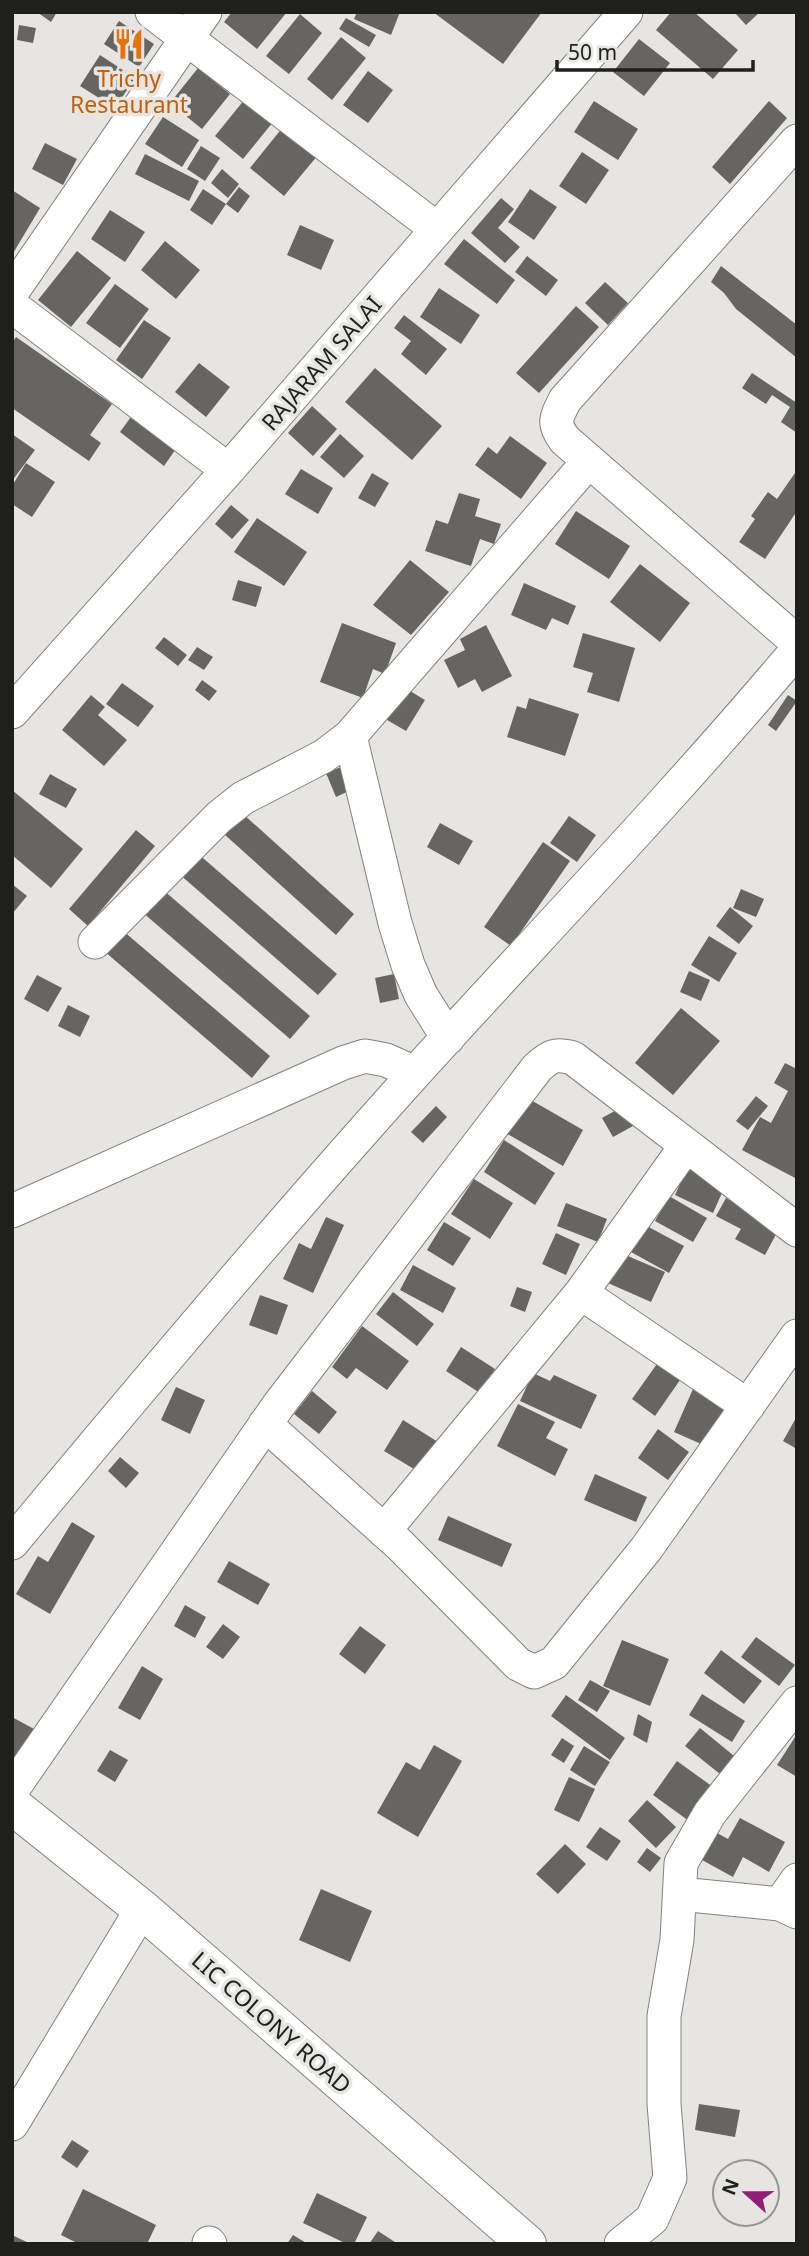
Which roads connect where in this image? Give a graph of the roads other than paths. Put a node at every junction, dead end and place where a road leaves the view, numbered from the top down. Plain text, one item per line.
1 (152, 12) edge
2 (626, 12) edge
3 (195, 25) edge
4 (797, 141) edge
5 (437, 229) junction
6 (12, 292) edge
7 (12, 306) edge
8 (589, 461) junction
9 (228, 470) junction
10 (797, 642) edge
11 (797, 650) edge
12 (12, 712) edge
13 (350, 736) junction
14 (95, 942) dead end
15 (448, 1038) junction
16 (415, 1073) junction
17 (686, 1146) junction
18 (12, 1211) edge
19 (797, 1230) edge
20 (581, 1293) junction
21 (797, 1336) edge
22 (748, 1406) junction
23 (265, 1424) junction
24 (384, 1531) junction
25 (12, 1543) edge
26 (797, 1703) edge
27 (12, 1790) edge
28 (12, 1805) edge
29 (680, 1895) junction
30 (791, 1899) edge
31 (142, 1909) junction
32 (12, 2124) edge
33 (527, 2244) edge
34 (621, 2244) edge

1 - 3 street
2 - 5 street, RAJARAM SALAI
3 - 5 street
3 - 6 street
4 - 8 street
5 - 9 street, RAJARAM SALAI
7 - 9 street
8 - 10 street
8 - 13 street
9 - 12 street, RAJARAM SALAI
11 - 15 street
13 - 14 street
13 - 15 street
15 - 16 street
16 - 18 street
16 - 25 street
17 - 19 street
17 - 20 street
17 - 23 street
20 - 22 street
20 - 24 street
21 - 22 street
22 - 24 street
23 - 24 street
23 - 27 street
26 - 29 street
28 - 31 main road, LIC COLONY ROAD
29 - 30 street
29 - 34 street
31 - 32 street
31 - 33 main road, LIC COLONY ROAD

